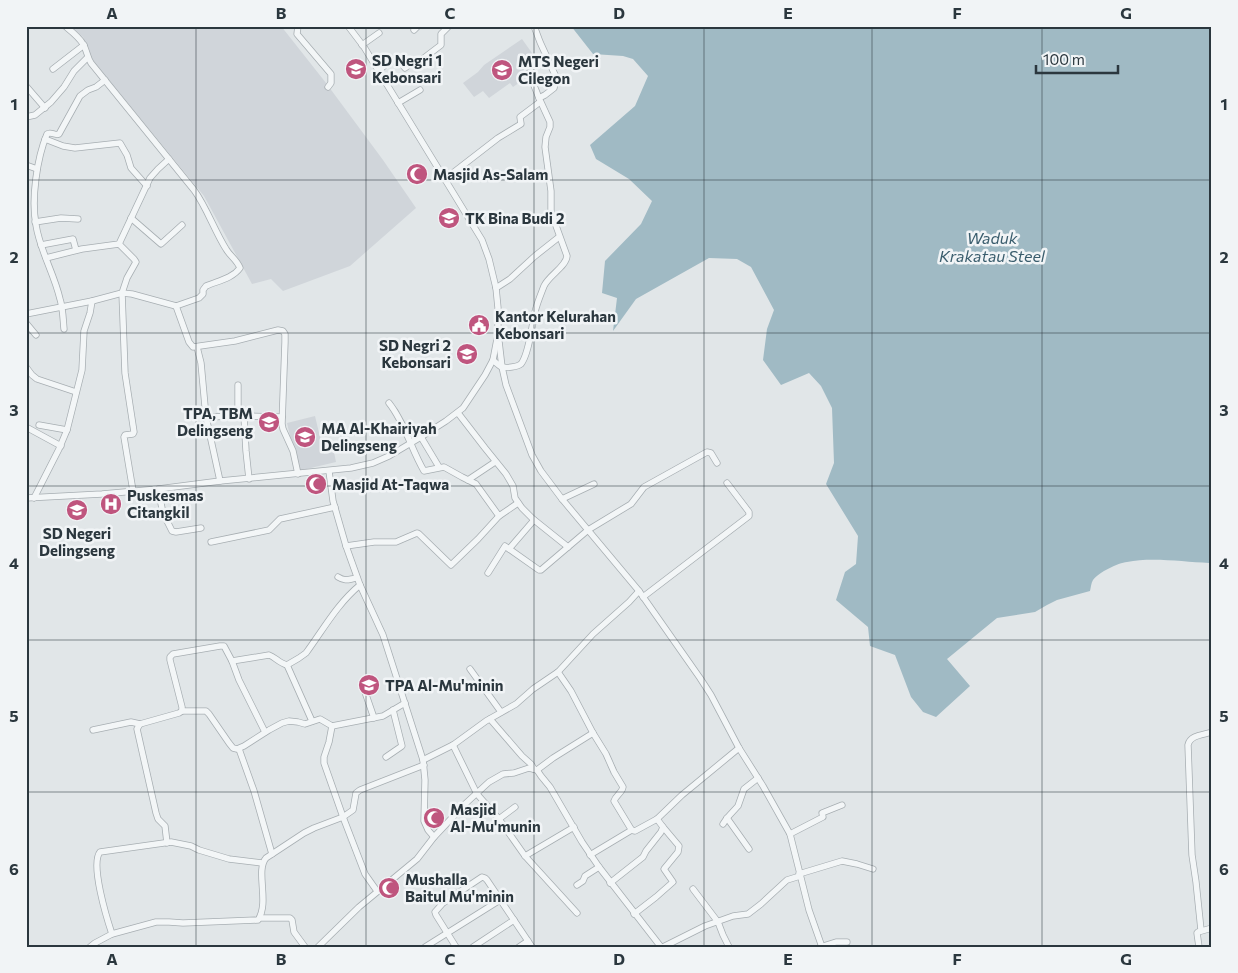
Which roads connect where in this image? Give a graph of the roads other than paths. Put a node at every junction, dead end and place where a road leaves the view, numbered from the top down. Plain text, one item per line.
1 (65, 26) edge
2 (298, 26) edge
3 (348, 26) edge
4 (449, 26) edge
5 (534, 26) edge
6 (379, 33) dead end
7 (84, 45) junction
8 (362, 45) junction
9 (88, 58) junction
10 (53, 69) dead end
11 (378, 70) junction
12 (529, 73) dead end
13 (105, 80) junction
14 (26, 86) edge
15 (328, 87) dead end
16 (420, 90) dead end
17 (540, 100) junction
18 (398, 103) junction
19 (45, 108) junction
20 (26, 116) edge
21 (45, 139) junction
22 (169, 159) junction
23 (26, 165) edge
24 (36, 169) junction
25 (445, 179) junction
26 (147, 186) junction
27 (131, 218) junction
28 (78, 219) dead end
29 (35, 222) junction
30 (182, 225) dead end
31 (560, 237) junction
32 (119, 244) junction
33 (41, 245) junction
34 (76, 250) junction
35 (46, 258) junction
36 (496, 288) junction
37 (122, 293) junction
38 (92, 301) junction
39 (62, 306) junction
40 (176, 306) junction
41 (26, 314) edge
42 (26, 323) edge
43 (64, 329) dead end
44 (498, 333) junction
45 (36, 334) dead end
46 (197, 347) junction
47 (493, 360) junction
48 (26, 367) edge
49 (502, 367) junction
50 (238, 385) dead end
51 (76, 392) junction
52 (389, 402) dead end
53 (458, 413) junction
54 (241, 416) junction
55 (206, 417) junction
56 (282, 417) junction
57 (39, 425) dead end
58 (26, 427) edge
59 (67, 430) junction
60 (421, 438) junction
61 (410, 444) junction
62 (61, 446) junction
63 (496, 462) junction
64 (717, 462) dead end
65 (439, 467) junction
66 (329, 471) junction
67 (298, 474) junction
68 (249, 478) junction
69 (468, 480) junction
70 (220, 481) junction
71 (727, 482) dead end
72 (594, 484) dead end
73 (158, 489) junction
74 (134, 490) junction
75 (26, 498) edge
76 (34, 498) junction
77 (562, 499) junction
78 (518, 503) junction
79 (335, 508) junction
80 (499, 516) junction
81 (534, 520) junction
82 (201, 528) dead end
83 (588, 530) junction
84 (211, 542) dead end
85 (346, 546) junction
86 (568, 547) junction
87 (510, 549) junction
88 (488, 573) dead end
89 (338, 577) dead end
90 (357, 578) junction
91 (360, 585) junction
92 (641, 594) junction
93 (232, 661) junction
94 (286, 665) junction
95 (470, 669) dead end
96 (558, 672) junction
97 (365, 692) dead end
98 (405, 702) junction
99 (392, 710) junction
100 (182, 711) junction
101 (502, 712) junction
102 (374, 718) junction
103 (490, 719) junction
104 (312, 721) junction
105 (140, 724) junction
106 (332, 726) junction
107 (93, 730) dead end
108 (265, 732) junction
109 (1212, 732) edge
110 (593, 733) junction
111 (453, 745) junction
112 (739, 748) junction
113 (239, 749) junction
114 (386, 757) dead end
115 (424, 762) junction
116 (535, 769) junction
117 (758, 778) junction
118 (477, 794) junction
119 (842, 805) dead end
120 (515, 807) dead end
121 (343, 817) junction
122 (727, 818) junction
123 (499, 819) junction
124 (656, 819) junction
125 (723, 824) dead end
126 (574, 826) junction
127 (663, 827) junction
128 (631, 830) junction
129 (790, 834) junction
130 (434, 837) junction
131 (167, 842) junction
132 (749, 849) dead end
133 (272, 854) junction
134 (590, 855) junction
135 (525, 856) junction
136 (262, 863) junction
137 (598, 867) junction
138 (873, 870) dead end
139 (799, 875) junction
140 (610, 883) junction
141 (577, 885) dead end
142 (693, 888) dead end
143 (377, 891) junction
144 (500, 900) junction
145 (577, 913) dead end
146 (634, 914) junction
147 (260, 918) junction
148 (514, 920) junction
149 (718, 922) junction
150 (1212, 928) edge
151 (1201, 930) junction
152 (447, 933) junction
153 (112, 934) junction
154 (528, 941) junction
155 (847, 942) dead end
156 (821, 946) edge
157 (90, 947) edge
158 (305, 947) edge
159 (318, 947) edge
160 (425, 947) edge
161 (456, 947) edge
162 (473, 947) edge
163 (519, 947) edge
164 (532, 947) edge
165 (662, 947) edge
166 (729, 947) edge
167 (1199, 947) edge

1 - 7 street
2 - 15 street
3 - 8 street
4 - 11 street
5 - 17 street
6 - 8 street
7 - 9 street
7 - 10 street
8 - 11 street
9 - 13 street
9 - 19 street
11 - 18 street
12 - 17 street
13 - 21 street
13 - 22 street
14 - 19 street
16 - 18 street
17 - 25 street
17 - 31 street
18 - 25 street
19 - 20 street
21 - 24 street
21 - 26 street
22 - 26 street
22 - 40 street
23 - 24 street
24 - 29 street
25 - 36 street
26 - 27 street
27 - 30 street
27 - 32 street
28 - 29 street
29 - 33 street
31 - 36 street
31 - 49 street
32 - 34 street
32 - 37 street
33 - 34 street
33 - 35 street
34 - 35 street
35 - 39 street
36 - 44 street
37 - 38 street
37 - 40 street
37 - 74 street
38 - 39 street
38 - 51 street
39 - 41 street
39 - 43 street
40 - 46 street
42 - 45 street
44 - 47 street
44 - 49 street
46 - 55 street
46 - 56 street
47 - 49 street
47 - 53 street
48 - 51 street
49 - 77 street
50 - 54 street
51 - 59 street
52 - 61 street
53 - 60 street
53 - 63 street
54 - 55 street
54 - 56 street
54 - 68 street
55 - 70 street
56 - 67 street
57 - 59 street
58 - 62 street
59 - 62 street
60 - 61 street
60 - 65 street
61 - 65 street
61 - 66 street
62 - 76 street
63 - 69 street
63 - 78 street
64 - 83 street
65 - 69 street
66 - 67 street
66 - 79 street
67 - 68 street
68 - 70 street
69 - 80 street
70 - 73 street
71 - 92 street
72 - 77 street
73 - 74 street
73 - 82 street
74 - 76 street
75 - 76 street
77 - 83 street
78 - 80 street
78 - 81 street
79 - 84 street
79 - 85 street
80 - 85 street
81 - 86 street
81 - 87 street
83 - 86 street
83 - 92 street
85 - 90 street
86 - 87 street
87 - 88 street
89 - 90 street
90 - 91 street
91 - 94 street
91 - 98 street
92 - 96 street
92 - 112 street
93 - 94 street
93 - 100 street
93 - 108 street
94 - 104 street
95 - 101 street
96 - 101 street
96 - 110 street
97 - 102 street
98 - 99 street
98 - 115 street
99 - 102 street
99 - 114 street
100 - 105 street
100 - 113 street
101 - 103 street
102 - 106 street
103 - 111 street
103 - 116 street
104 - 106 street
104 - 108 street
105 - 107 street
105 - 131 street
106 - 121 street
108 - 113 street
109 - 151 street
110 - 116 street
110 - 128 street
111 - 115 street
111 - 118 street
112 - 117 street
112 - 124 street
113 - 133 street
115 - 121 street
115 - 130 street
116 - 118 street
116 - 126 street
117 - 122 street
117 - 129 street
118 - 123 street
118 - 130 street
119 - 129 street
120 - 123 street
121 - 133 street
121 - 143 street
122 - 125 street
122 - 132 street
123 - 135 street
124 - 127 street
124 - 128 street
126 - 134 street
126 - 135 street
127 - 140 street
127 - 146 street
128 - 134 street
129 - 139 street
130 - 143 street
131 - 136 street
131 - 153 street
133 - 136 street
134 - 137 street
135 - 145 street
136 - 147 street
137 - 140 street
137 - 141 street
138 - 139 street
139 - 149 street
139 - 156 street
140 - 146 street
142 - 149 street
143 - 159 street
144 - 148 street
144 - 152 street
144 - 152 street
146 - 165 street
147 - 153 street
147 - 158 street
148 - 154 street
148 - 162 street
149 - 165 street
149 - 166 street
150 - 151 street
151 - 167 street
152 - 160 street
152 - 161 street
153 - 157 street
154 - 163 street
154 - 164 street
155 - 156 street

